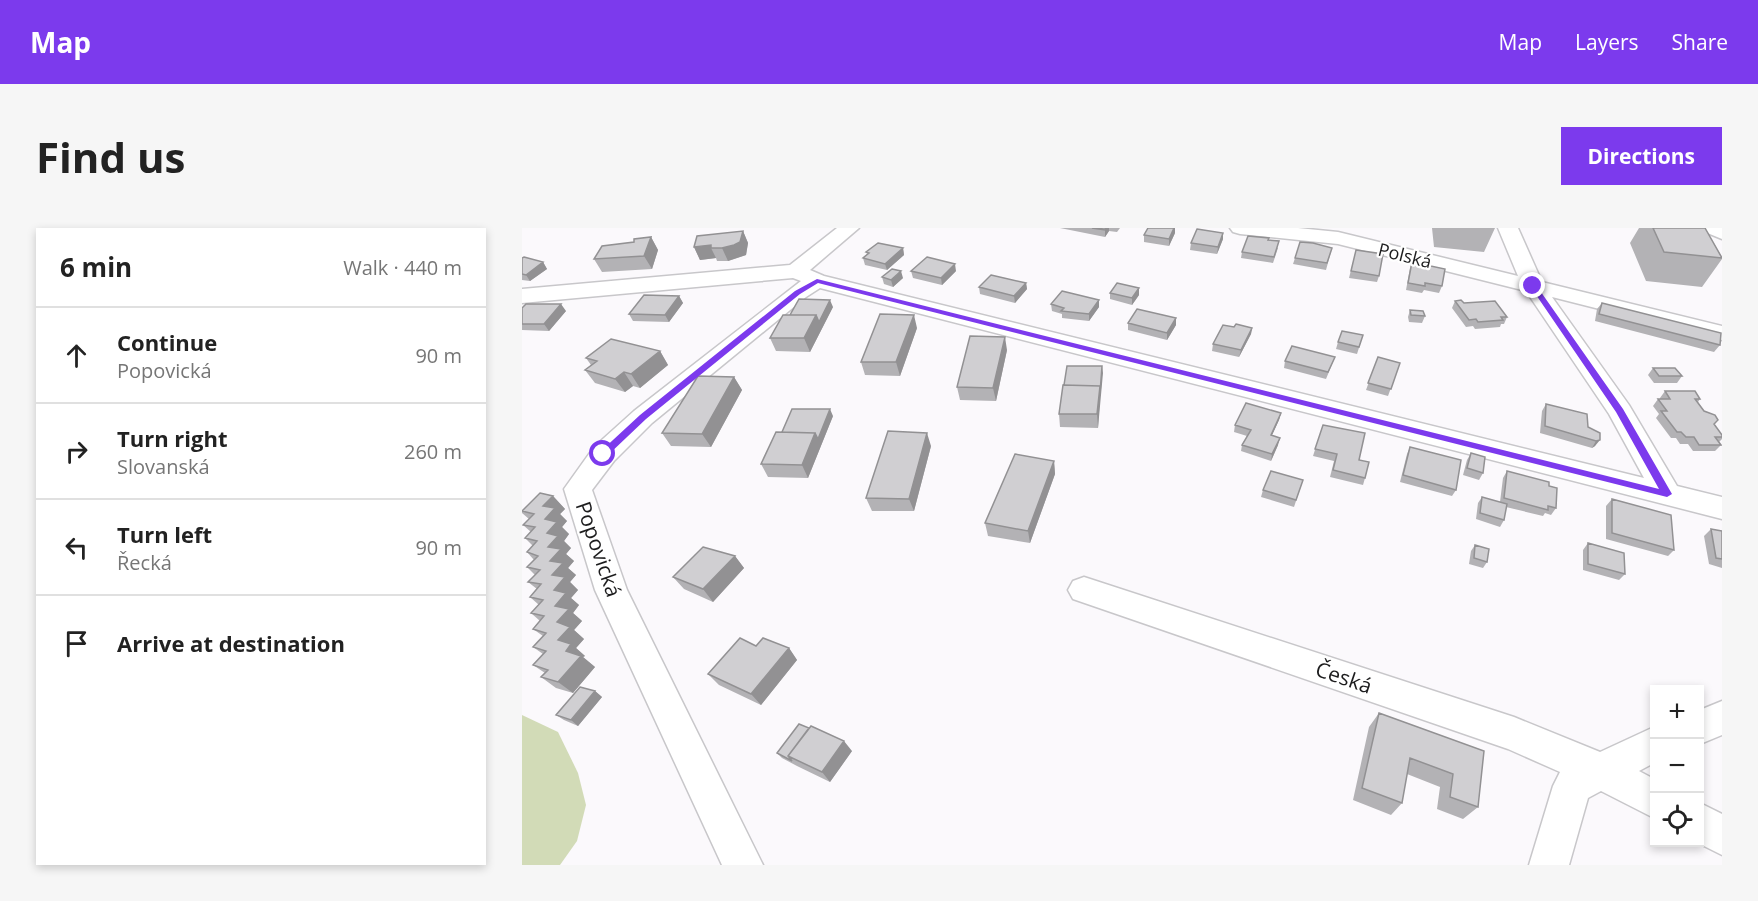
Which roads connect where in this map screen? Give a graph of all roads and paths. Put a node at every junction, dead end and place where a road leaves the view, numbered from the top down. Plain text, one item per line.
1 (849, 228) edge
2 (1240, 228) edge
3 (1508, 228) edge
4 (1712, 228) edge
5 (1722, 233) edge
6 (806, 276) junction
7 (1533, 286) junction
8 (522, 296) edge
9 (1722, 333) edge
10 (1667, 494) junction
11 (1722, 508) edge
12 (1084, 590) dead end
13 (1722, 718) edge
14 (1704, 725) edge
15 (1650, 746) edge
16 (1601, 771) junction
17 (1650, 797) edge
18 (1704, 825) edge
19 (1722, 835) edge
20 (742, 865) edge
21 (1550, 865) edge

1 - 6 street
2 - 7 street, Polská
3 - 7 street
4 - 5 street
6 - 8 street
6 - 10 street
6 - 20 street, Popovická
7 - 9 street, Polská
7 - 10 street
10 - 11 street
12 - 16 street, Česká
13 - 14 street
15 - 16 street
16 - 17 street, Česká
16 - 21 street
18 - 19 street

